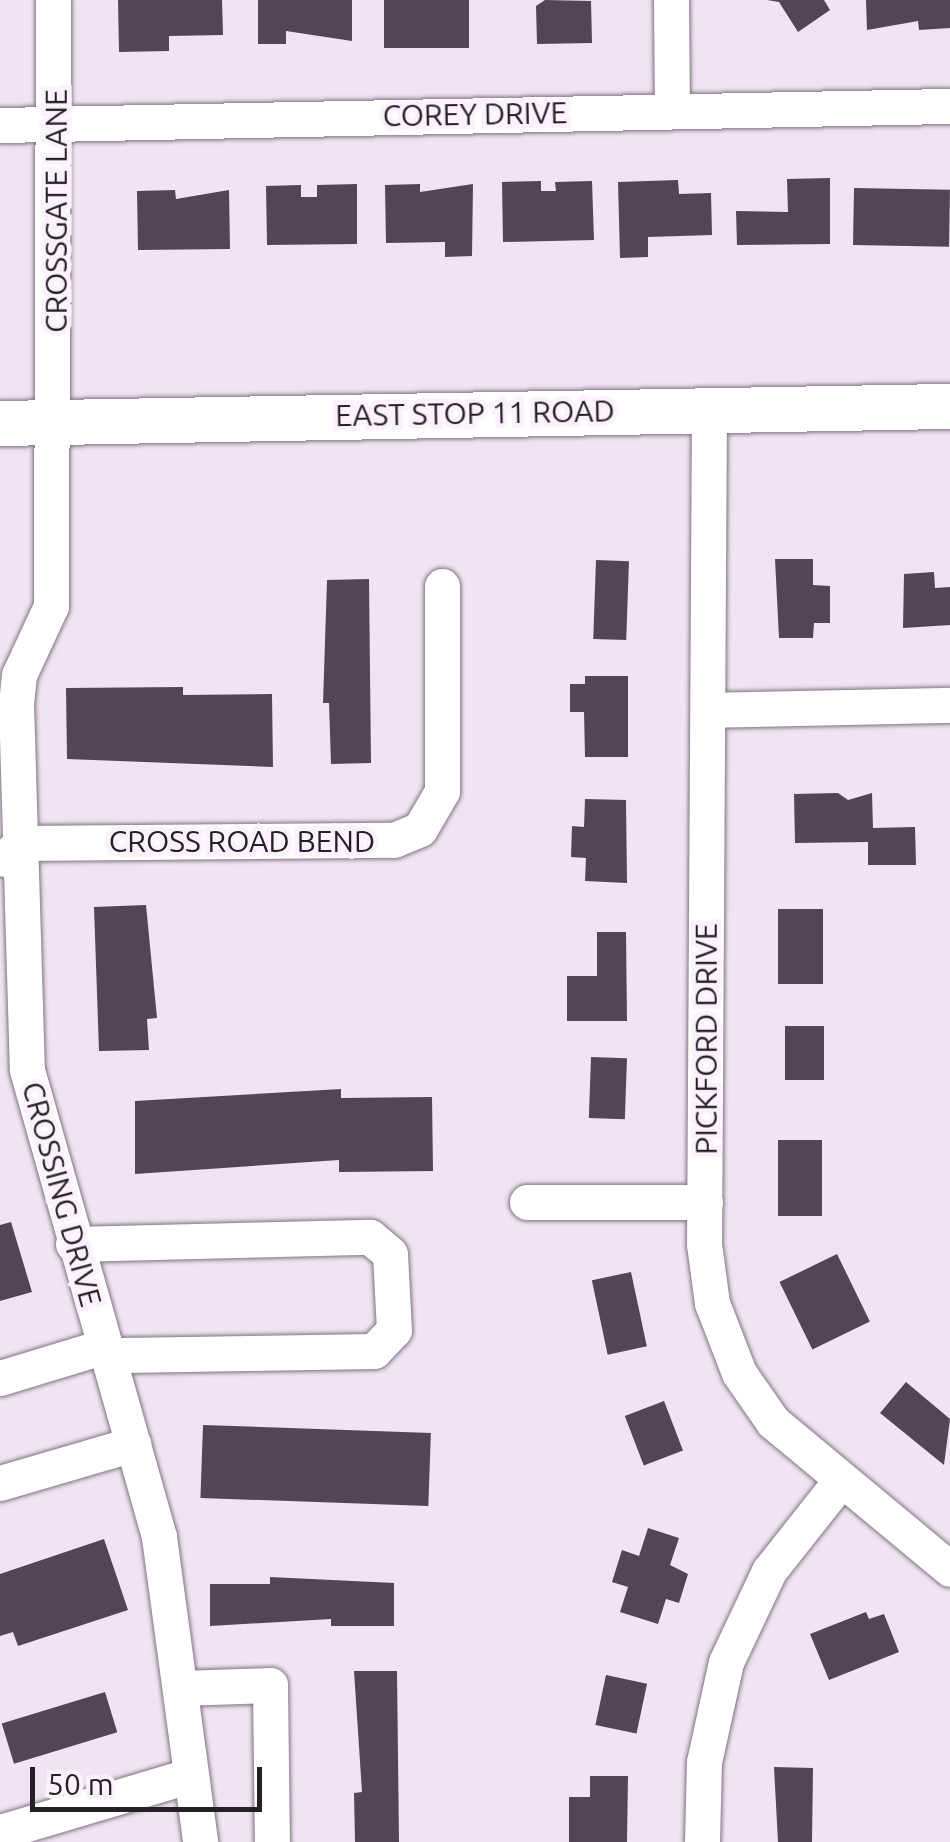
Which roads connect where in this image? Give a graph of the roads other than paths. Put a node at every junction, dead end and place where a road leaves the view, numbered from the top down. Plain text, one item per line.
1 (53, 0) edge
2 (671, 0) edge
3 (950, 106) edge
4 (672, 111) junction
5 (56, 123) junction
6 (0, 124) edge
7 (950, 406) edge
8 (709, 410) junction
9 (57, 422) junction
10 (0, 423) edge
11 (442, 586) dead end
12 (950, 705) edge
13 (708, 710) junction
14 (10, 854) edge
15 (12, 978) edge
16 (527, 1202) dead end
17 (705, 1202) junction
18 (73, 1244) junction
19 (106, 1351) junction
20 (0, 1378) edge
21 (133, 1444) junction
22 (840, 1481) junction
23 (0, 1483) edge
24 (950, 1570) edge
25 (182, 1688) junction
26 (192, 1774) junction
27 (0, 1832) edge
28 (200, 1842) edge
29 (272, 1842) edge
30 (702, 1842) edge

1 - 5 street, CROSSGATE LANE
2 - 4 street
3 - 4 street, COREY DRIVE
4 - 5 street, COREY DRIVE
5 - 6 street, COREY DRIVE
5 - 9 street, CROSSGATE LANE
7 - 8 main road, EAST STOP 11 ROAD
8 - 9 main road, EAST STOP 11 ROAD
8 - 13 street, PICKFORD DRIVE
9 - 10 main road, EAST STOP 11 ROAD
9 - 14 street, CROSSING DRIVE
11 - 14 street, CROSS ROAD BEND
12 - 13 street
13 - 17 street, PICKFORD DRIVE
14 - 15 street, CROSSING DRIVE
15 - 18 street, CROSSING DRIVE
16 - 17 street
17 - 22 street, PICKFORD DRIVE
18 - 19 street, CROSSING DRIVE
18 - 19 street
19 - 20 street
19 - 21 street, CROSSING DRIVE
21 - 23 street
21 - 25 street, CROSSING DRIVE
22 - 24 street, PICKFORD DRIVE
22 - 30 street
25 - 26 street, CROSSING DRIVE
25 - 29 street
26 - 27 street
26 - 28 street, CROSSING DRIVE

